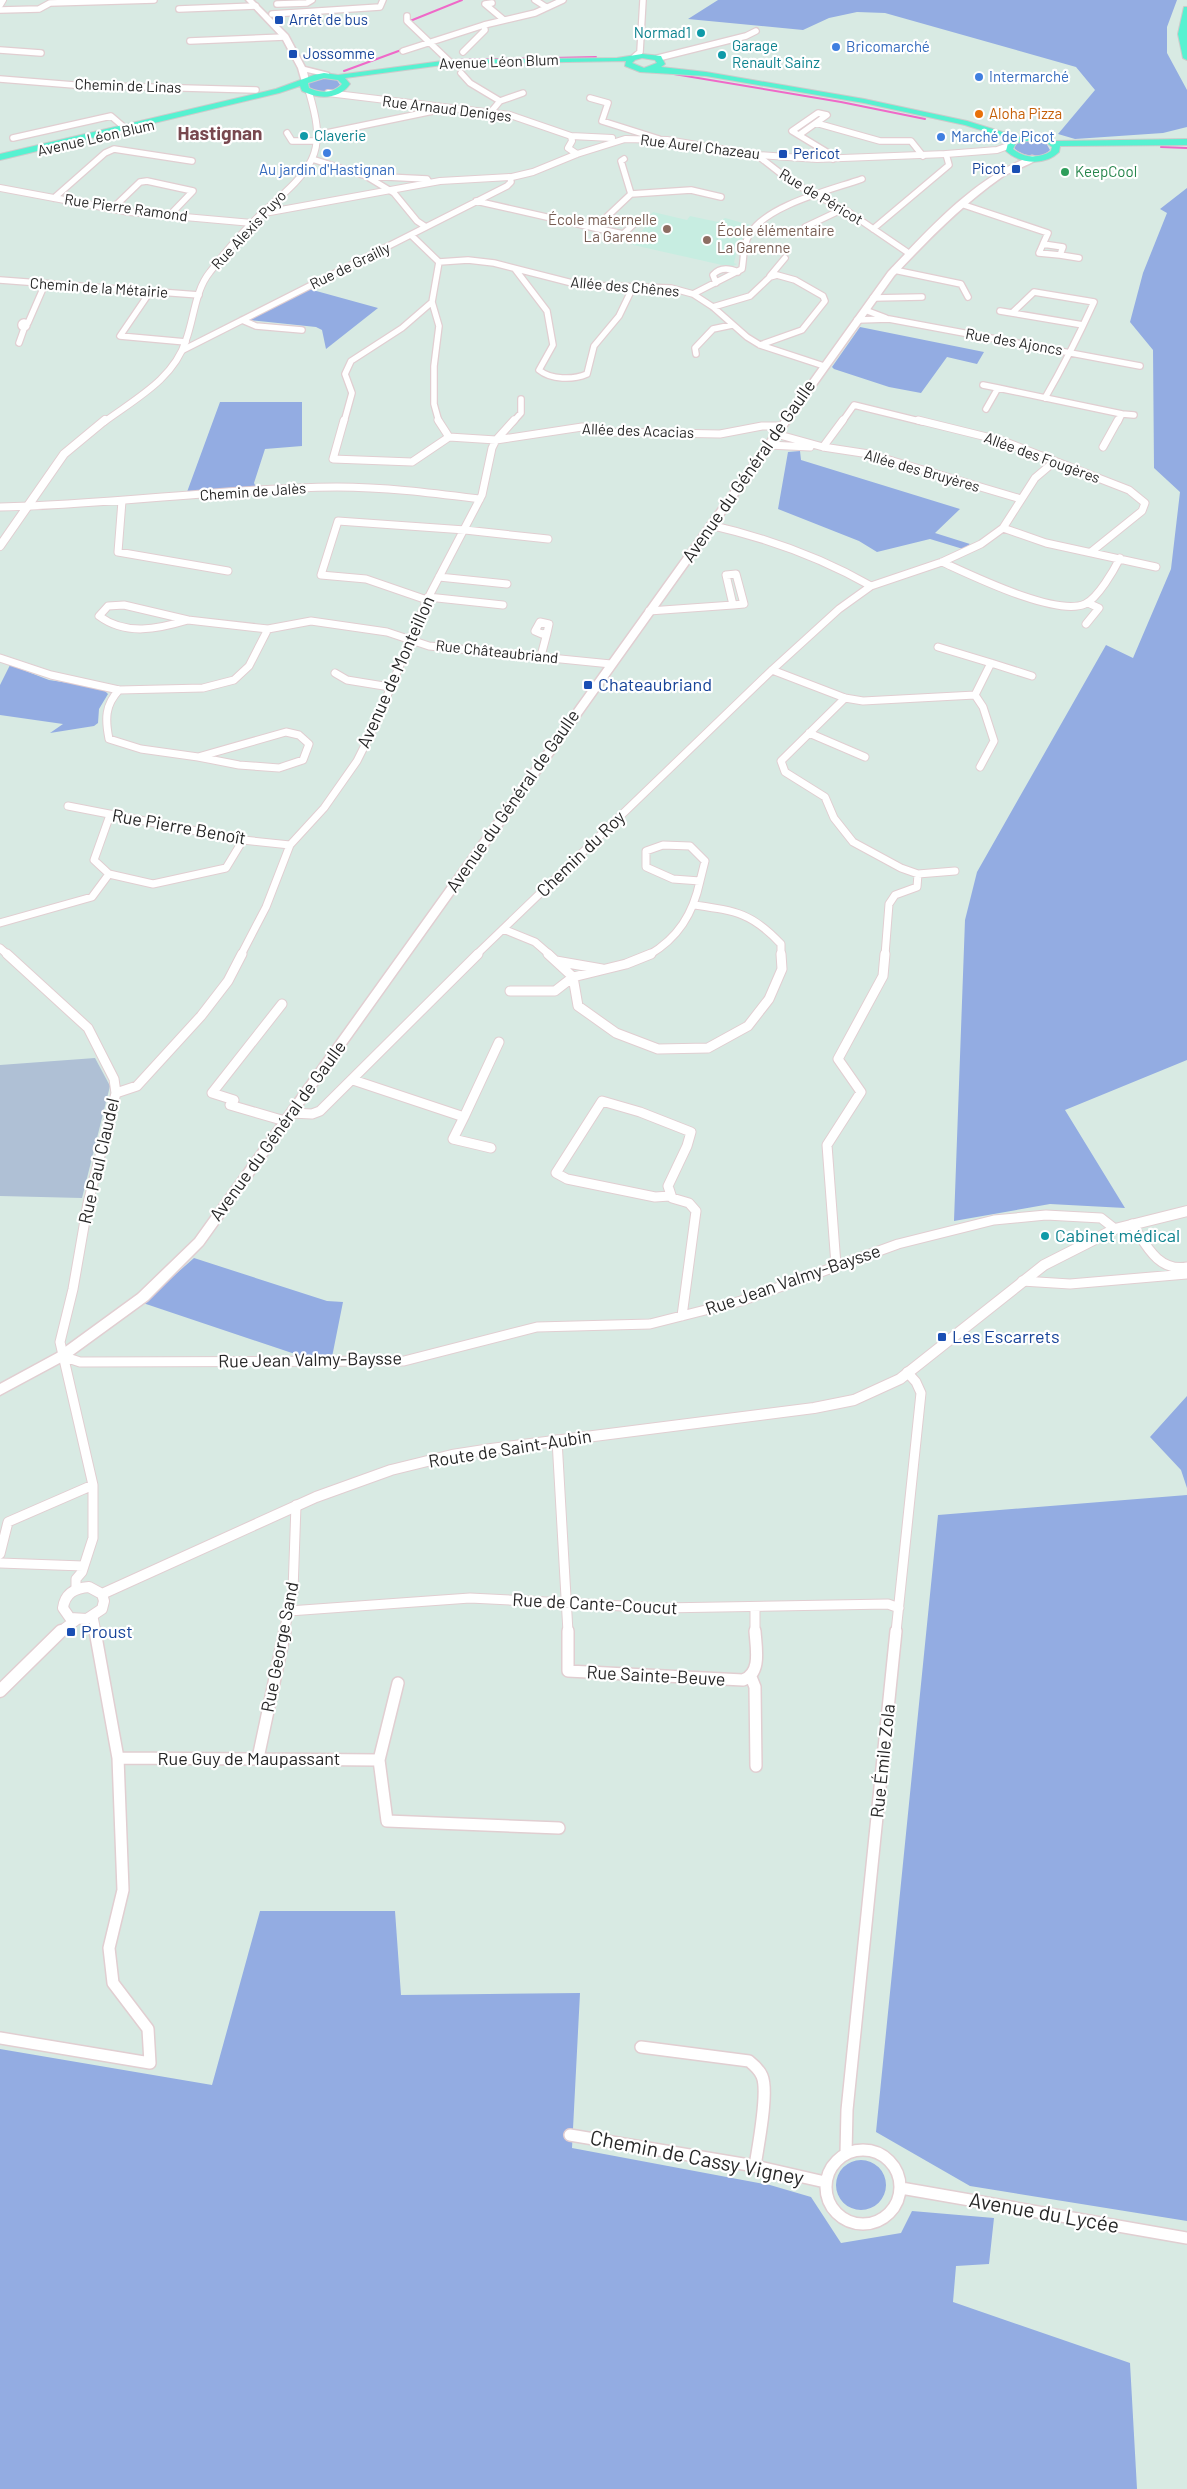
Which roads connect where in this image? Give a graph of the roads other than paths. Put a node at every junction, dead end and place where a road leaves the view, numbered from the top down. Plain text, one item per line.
1 (3, 0) edge
2 (154, 0) edge
3 (249, 0) edge
4 (312, 0) edge
5 (383, 0) edge
6 (535, 0) edge
7 (563, 0) edge
8 (643, 0) edge
9 (278, 2) edge
10 (492, 3) dead end
11 (0, 5) edge
12 (256, 6) junction
13 (546, 7) junction
14 (179, 9) dead end
15 (1187, 9) edge
16 (0, 10) edge
17 (269, 14) junction
18 (406, 16) dead end
19 (504, 20) junction
20 (484, 25) junction
21 (756, 31) dead end
22 (285, 37) junction
23 (190, 40) dead end
24 (430, 42) junction
25 (0, 50) edge
26 (404, 51) dead end
27 (463, 52) dead end
28 (41, 53) dead end
29 (634, 58) junction
30 (1187, 58) edge
31 (657, 59) junction
32 (450, 62) junction
33 (302, 68) junction
34 (652, 69) junction
35 (461, 73) dead end
36 (706, 74) junction
37 (326, 75) junction
38 (338, 77) junction
39 (0, 79) edge
40 (305, 81) junction
41 (345, 87) junction
42 (256, 90) dead end
43 (309, 91) junction
44 (523, 93) dead end
45 (326, 94) junction
46 (352, 96) junction
47 (590, 98) dead end
48 (312, 100) junction
49 (500, 101) junction
50 (439, 107) junction
51 (490, 113) junction
52 (816, 123) junction
53 (125, 128) junction
54 (287, 133) dead end
55 (115, 134) junction
56 (799, 134) junction
57 (571, 136) junction
58 (13, 138) dead end
59 (316, 138) junction
60 (625, 139) junction
61 (659, 139) junction
62 (1187, 140) edge
63 (1012, 147) junction
64 (1055, 148) junction
65 (577, 154) junction
66 (946, 154) junction
67 (758, 155) junction
68 (923, 156) junction
69 (1035, 158) junction
70 (0, 159) edge
71 (312, 159) junction
72 (624, 159) dead end
73 (833, 159) junction
74 (192, 161) dead end
75 (366, 176) junction
76 (995, 177) junction
77 (510, 178) junction
78 (862, 179) dead end
79 (429, 182) junction
80 (0, 188) edge
81 (388, 190) junction
82 (631, 194) junction
83 (818, 196) junction
84 (721, 197) dead end
85 (54, 198) junction
86 (476, 200) junction
87 (964, 205) junction
88 (112, 209) junction
89 (843, 209) junction
90 (264, 211) junction
91 (168, 217) junction
92 (607, 218) junction
93 (252, 223) junction
94 (426, 227) junction
95 (595, 228) junction
96 (873, 229) junction
97 (795, 234) dead end
98 (412, 236) junction
99 (1043, 244) junction
100 (910, 254) junction
101 (1060, 255) junction
102 (785, 258) dead end
103 (1079, 258) dead end
104 (438, 262) junction
105 (515, 269) junction
106 (894, 270) junction
107 (738, 272) junction
108 (770, 276) junction
109 (0, 280) edge
110 (716, 283) junction
111 (45, 284) junction
112 (633, 287) junction
113 (150, 292) junction
114 (692, 294) junction
115 (199, 295) junction
116 (922, 296) dead end
117 (968, 296) dead end
118 (873, 298) junction
119 (432, 302) junction
120 (1094, 302) junction
121 (1103, 303) dead end
122 (713, 307) junction
123 (865, 310) junction
124 (1000, 311) dead end
125 (1012, 313) junction
126 (888, 319) junction
127 (242, 320) junction
128 (857, 320) junction
129 (732, 324) junction
130 (1083, 325) junction
131 (302, 330) dead end
132 (19, 343) dead end
133 (760, 345) junction
134 (185, 346) junction
135 (1070, 353) junction
136 (696, 354) dead end
137 (824, 366) junction
138 (1140, 366) dead end
139 (983, 385) dead end
140 (998, 388) junction
141 (1045, 398) junction
142 (521, 399) dead end
143 (986, 409) dead end
144 (1122, 414) junction
145 (1134, 415) dead end
146 (778, 430) junction
147 (448, 437) junction
148 (496, 440) junction
149 (768, 445) junction
150 (822, 447) junction
151 (1103, 447) dead end
152 (1054, 461) junction
153 (1021, 499) junction
154 (480, 500) junction
155 (122, 501) junction
156 (0, 507) edge
157 (26, 507) junction
158 (710, 525) junction
159 (1003, 528) junction
160 (465, 530) junction
161 (548, 539) dead end
162 (0, 546) edge
163 (1091, 552) junction
164 (1120, 558) junction
165 (942, 562) junction
166 (1156, 567) dead end
167 (228, 571) dead end
168 (439, 577) junction
169 (507, 584) dead end
170 (871, 586) junction
171 (427, 598) junction
172 (1088, 603) junction
173 (502, 605) dead end
174 (733, 605) dead end
175 (649, 611) junction
176 (188, 620) junction
177 (1086, 624) dead end
178 (268, 629) junction
179 (547, 633) dead end
180 (409, 640) junction
181 (938, 647) dead end
182 (541, 656) junction
183 (0, 658) edge
184 (991, 663) junction
185 (611, 664) junction
186 (772, 670) junction
187 (335, 673) dead end
188 (1032, 676) dead end
189 (390, 687) junction
190 (119, 690) junction
191 (975, 695) junction
192 (845, 698) junction
193 (808, 733) junction
194 (198, 757) junction
195 (865, 757) dead end
196 (980, 768) dead end
197 (68, 806) dead end
198 (110, 815) junction
199 (243, 840) junction
200 (290, 845) junction
201 (955, 871) dead end
202 (110, 874) junction
203 (918, 874) junction
204 (701, 881) junction
205 (695, 905) junction
206 (0, 923) edge
207 (503, 929) junction
208 (0, 948) edge
209 (555, 961) junction
210 (609, 970) junction
211 (573, 978) junction
212 (510, 991) dead end
213 (282, 1004) dead end
214 (499, 1042) dead end
215 (353, 1080) junction
216 (116, 1093) junction
217 (288, 1117) junction
218 (464, 1117) junction
219 (491, 1148) dead end
220 (670, 1196) junction
221 (1187, 1211) edge
222 (1132, 1224) junction
223 (1115, 1230) junction
224 (836, 1265) junction
225 (1187, 1267) edge
226 (1187, 1274) edge
227 (1022, 1282) junction
228 (682, 1316) junction
229 (62, 1356) junction
230 (907, 1372) junction
231 (0, 1390) edge
232 (557, 1440) junction
233 (94, 1485) junction
234 (296, 1505) junction
235 (0, 1554) edge
236 (0, 1563) edge
237 (83, 1569) junction
238 (88, 1586) junction
239 (76, 1589) junction
240 (102, 1594) junction
241 (568, 1604) junction
242 (756, 1608) junction
243 (900, 1608) junction
244 (289, 1610) junction
245 (71, 1617) junction
246 (93, 1617) junction
247 (751, 1677) junction
248 (398, 1683) dead end
249 (0, 1691) edge
250 (118, 1758) junction
251 (258, 1758) junction
252 (379, 1760) junction
253 (756, 1766) dead end
254 (559, 1828) dead end
255 (0, 2038) edge
256 (641, 2047) dead end
257 (150, 2063) joint
258 (570, 2135) dead end
259 (846, 2153) junction
260 (755, 2166) junction
261 (825, 2182) junction
262 (901, 2188) junction
263 (1187, 2238) edge

1 - 11 street
2 - 16 street
3 - 12 main road
4 - 9 street
5 - 17 street
6 - 13 street
7 - 13 street
8 - 29 street
9 - 17 street
10 - 19 street
12 - 14 street
12 - 17 main road
13 - 19 street
15 - 30 main road
17 - 22 main road
18 - 24 street
19 - 20 street
20 - 24 street
20 - 27 street
21 - 31 street
22 - 23 street
22 - 33 main road
24 - 26 street
24 - 32 street
25 - 28 street
29 - 31 main road
29 - 32 main road, Avenue Léon Blum
29 - 34 main road
29 - 41 main road, Avenue Léon Blum
31 - 34 main road
31 - 36 main road
32 - 38 main road, Avenue Léon Blum
33 - 37 main road
33 - 40 main road
34 - 36 main road
35 - 49 street
36 - 63 main road
37 - 38 main road, Avenue Léon Blum
37 - 40 main road, Avenue Léon Blum
38 - 41 main road
39 - 42 street, Chemin de Linas
40 - 43 main road
40 - 53 main road, Avenue Léon Blum
41 - 45 main road, Avenue Léon Blum
41 - 46 street
43 - 45 main road, Avenue Léon Blum
43 - 48 street, Rue Alexis Puyo
43 - 55 main road, Avenue Léon Blum
44 - 49 street
45 - 46 street, Rue Arnaud Deniges
45 - 48 street
46 - 50 street, Rue Arnaud Deniges
47 - 61 street
48 - 59 street, Rue Alexis Puyo
49 - 51 street
50 - 51 street, Rue Arnaud Deniges
50 - 59 street
51 - 57 street, Rue Arnaud Deniges
52 - 56 street
52 - 56 street
52 - 68 street
53 - 55 street
53 - 58 street
53 - 70 main road, Avenue Léon Blum
54 - 59 street
55 - 70 main road, Avenue Léon Blum
56 - 73 street
57 - 60 street, Rue Arnaud Deniges
57 - 65 street
59 - 71 street, Rue Alexis Puyo
60 - 61 street, Rue Aurel Chazeau
60 - 65 street, Rue Aurel Chazeau
61 - 67 street, Rue Aurel Chazeau
62 - 64 main road
63 - 64 main road
63 - 66 street, Rue Aurel Chazeau
63 - 69 main road
63 - 76 main road, Avenue du Général de Gaulle
64 - 69 main road
65 - 77 street, Rue Aurel Chazeau
66 - 68 street, Rue Aurel Chazeau
66 - 96 street
67 - 73 street, Rue Aurel Chazeau
67 - 83 street, Rue de Péricot
68 - 73 street, Rue Aurel Chazeau
69 - 76 main road, Avenue du Général de Gaulle
71 - 75 street
71 - 90 street, Rue Alexis Puyo
72 - 82 street
74 - 85 street
75 - 79 street
75 - 81 street
76 - 87 main road, Avenue du Général de Gaulle
77 - 79 street, Rue Aurel Chazeau
77 - 86 street, Rue de Grailly
78 - 83 street
79 - 81 street, Rue Aurel Chazeau
80 - 85 street, Rue Pierre Ramond
81 - 90 street, Rue Aurel Chazeau
81 - 94 street
82 - 84 street
82 - 92 street
83 - 89 street, Rue de Péricot
83 - 107 street
85 - 88 street, Rue Pierre Ramond
86 - 94 street, Rue de Grailly
86 - 95 street
87 - 99 street
87 - 100 main road, Avenue du Général de Gaulle
88 - 91 street, Rue Pierre Ramond
88 - 91 street
89 - 96 street, Rue de Péricot
89 - 97 street
90 - 93 street, Rue Alexis Puyo
91 - 93 street, Rue Pierre Ramond
92 - 95 street
92 - 95 street
93 - 115 street, Rue Alexis Puyo
94 - 98 street, Rue de Grailly
96 - 100 street, Rue de Péricot
98 - 104 street
98 - 127 street, Rue de Grailly
99 - 101 street
99 - 101 street
100 - 106 main road, Avenue du Général de Gaulle
101 - 103 street
102 - 108 street
104 - 105 street, Allée des Chênes
104 - 119 street
105 - 112 street, Allée des Chênes
105 - 112 street
106 - 117 street
106 - 118 main road, Avenue du Général de Gaulle
107 - 110 street
107 - 110 street
108 - 122 street
108 - 133 street
109 - 111 street, Chemin de la Métairie
110 - 114 street
111 - 113 street, Chemin de la Métairie
111 - 132 street
112 - 114 street, Allée des Chênes
113 - 115 street, Chemin de la Métairie
113 - 134 street
114 - 122 street, Allée des Chênes
115 - 134 street, Rue Alexis Puyo
116 - 118 street
118 - 123 main road, Avenue du Général de Gaulle
119 - 147 street
119 - 147 street
120 - 121 street
120 - 125 street
120 - 130 street
122 - 129 street, Allée des Chênes
123 - 126 street, Rue des Ajoncs
123 - 128 main road, Avenue du Général de Gaulle
124 - 125 street
125 - 130 street
126 - 128 street, Rue des Ajoncs
126 - 135 street, Rue des Ajoncs
127 - 131 street
127 - 134 street, Rue de Grailly
128 - 137 main road, Avenue du Général de Gaulle
129 - 133 street, Allée des Chênes
129 - 136 street
130 - 135 street
133 - 137 street, Allée des Chênes
134 - 157 street, Rue Alexis Puyo
135 - 138 street, Rue des Ajoncs
135 - 141 street
137 - 146 main road, Avenue du Général de Gaulle
139 - 140 street
140 - 141 street
140 - 143 street
141 - 144 street
142 - 148 street, Avenue de Monteillon
144 - 145 street
144 - 151 street
146 - 148 street, Allée des Acacias
146 - 149 main road, Avenue du Général de Gaulle
146 - 150 street, Allée des Bruyères
147 - 148 street, Allée des Acacias
148 - 154 street, Avenue de Monteillon
149 - 150 street, Allée des Bruyères
149 - 158 main road, Avenue du Général de Gaulle
150 - 152 street, Allée des Fougères
150 - 153 street, Allée des Bruyères
152 - 153 street
152 - 163 street, Allée des Fougères
153 - 159 street
154 - 155 street, Chemin de Jalès
154 - 160 street, Avenue de Monteillon
155 - 157 street, Chemin de Jalès
155 - 167 street
156 - 157 street, Chemin de Jalès
157 - 162 street, Rue Alexis Puyo
158 - 170 street
158 - 175 main road, Avenue du Général de Gaulle
159 - 163 street
159 - 165 street, Chemin du Roy
160 - 161 street
160 - 168 street, Avenue de Monteillon
160 - 171 street
163 - 164 street
164 - 166 street
164 - 172 street
165 - 170 street, Chemin du Roy
165 - 172 street
168 - 169 street
168 - 171 street, Avenue de Monteillon
170 - 186 street, Chemin du Roy
171 - 173 street
171 - 180 street, Avenue de Monteillon
172 - 177 street
174 - 175 street
175 - 185 main road, Avenue du Général de Gaulle
176 - 176 street
176 - 178 street, Rue Châteaubriand
178 - 180 street, Rue Châteaubriand
178 - 190 street
179 - 182 street
180 - 182 street, Rue Châteaubriand
180 - 189 street, Avenue de Monteillon
181 - 184 street
182 - 185 street, Rue Châteaubriand
183 - 190 street
184 - 188 street
184 - 191 street
185 - 217 main road, Avenue du Général de Gaulle
186 - 192 street
186 - 207 street, Chemin du Roy
187 - 189 street
189 - 200 street, Avenue de Monteillon
190 - 194 street
191 - 192 street
191 - 196 street
192 - 193 street
193 - 195 street
193 - 203 street
194 - 194 street
197 - 198 street, Rue Pierre Benoît
198 - 199 street, Rue Pierre Benoît
198 - 202 street
199 - 200 street, Rue Pierre Benoît
199 - 202 street
200 - 216 street, Avenue de Monteillon
201 - 203 street
202 - 206 street
203 - 224 street
204 - 204 street
204 - 205 street
205 - 210 street
205 - 211 street
207 - 209 street
207 - 215 street, Chemin du Roy
208 - 216 street, Rue Paul Claudel
209 - 210 street
209 - 211 street
210 - 211 street
211 - 212 street
213 - 217 street, Chemin du Roy
214 - 218 street
215 - 217 street, Chemin du Roy
215 - 218 street
216 - 229 street, Rue Paul Claudel
217 - 229 main road, Avenue du Général de Gaulle
218 - 219 street
220 - 220 street
220 - 228 street
221 - 222 street, Route de Saint-Aubin
222 - 223 street, Route de Saint-Aubin
222 - 225 street
223 - 224 street, Rue Jean Valmy-Baysse
223 - 227 street, Route de Saint-Aubin
224 - 228 street, Rue Jean Valmy-Baysse
226 - 227 street
227 - 230 street, Route de Saint-Aubin
228 - 229 street, Rue Jean Valmy-Baysse
229 - 231 main road, Avenue du Général de Gaulle
229 - 233 street, Rue Paul Claudel
230 - 232 street, Route de Saint-Aubin
230 - 243 street, Rue Émile Zola
232 - 234 street, Route de Saint-Aubin
232 - 241 street
233 - 235 street
233 - 237 street, Rue Paul Claudel
234 - 240 street, Route de Saint-Aubin
234 - 244 street, Rue George Sand
236 - 237 street
237 - 238 street
237 - 239 street, Rue Paul Claudel
238 - 239 street
238 - 240 street
239 - 245 street
240 - 246 street
241 - 242 street, Rue de Cante-Coucut
241 - 244 street, Rue de Cante-Coucut
241 - 247 street, Rue Sainte-Beuve
242 - 243 street, Rue de Cante-Coucut
242 - 247 street, Rue Sainte-Beuve
243 - 259 street, Rue Émile Zola
244 - 251 street, Rue George Sand
245 - 246 street
245 - 249 street
246 - 250 street
247 - 253 street, Rue Sainte-Beuve
248 - 252 street
250 - 251 street, Rue Guy de Maupassant
250 - 257 street
251 - 252 street, Rue Guy de Maupassant
252 - 254 street
255 - 257 street
256 - 260 street
258 - 260 street, Chemin de Cassy Vigney
259 - 261 street
259 - 262 street
260 - 261 street, Chemin de Cassy Vigney
261 - 262 street
262 - 263 street, Avenue du Lycée

